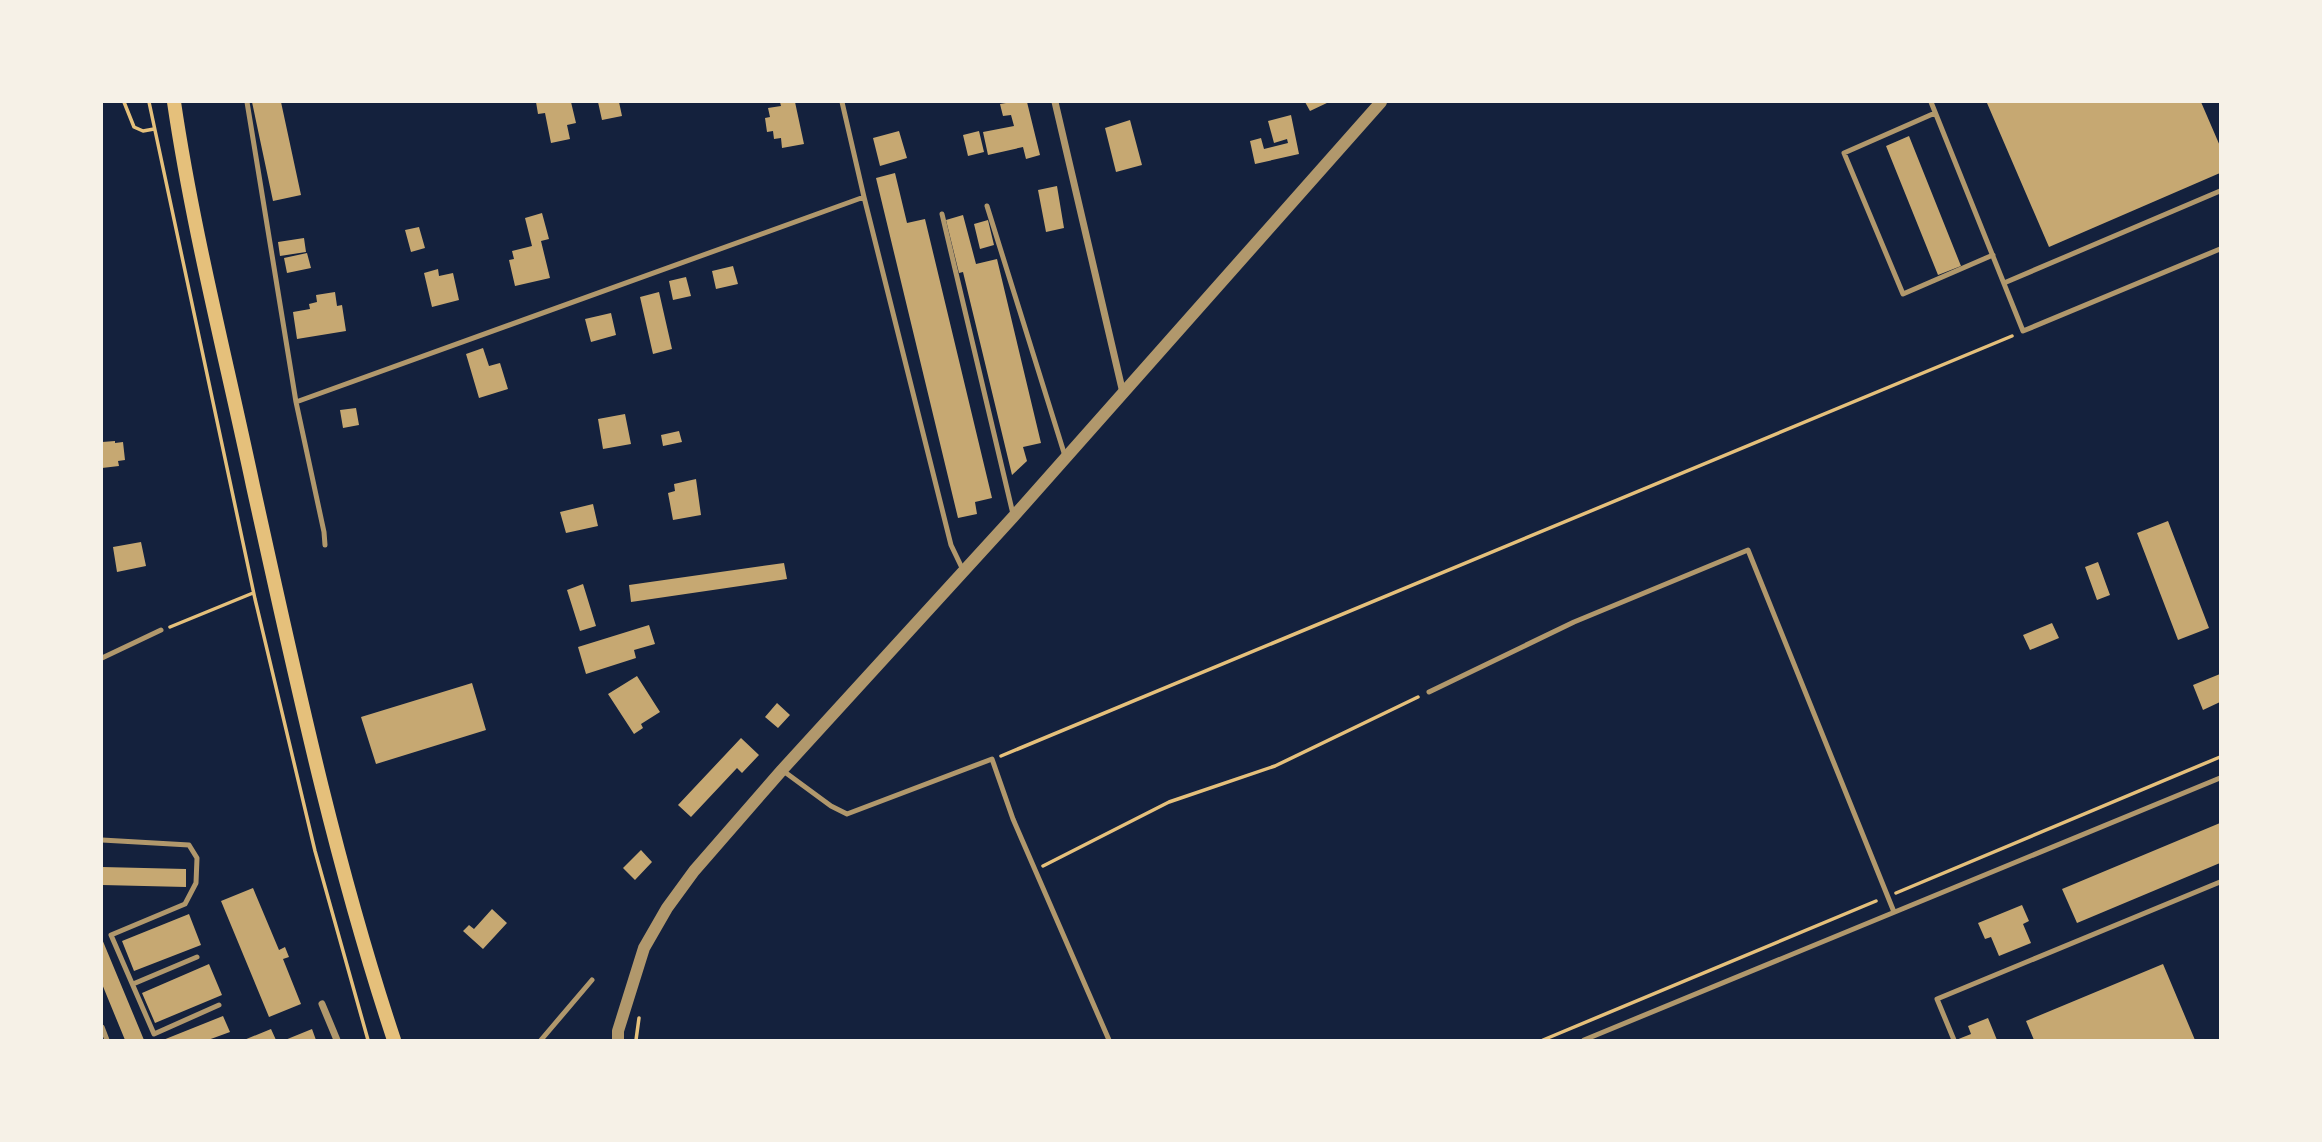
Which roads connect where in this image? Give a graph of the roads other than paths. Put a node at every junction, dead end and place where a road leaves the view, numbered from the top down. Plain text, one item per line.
1 (174, 102) edge
2 (247, 102) edge
3 (842, 102) edge
4 (1055, 102) edge
5 (1381, 102) edge
6 (1931, 102) edge
7 (1935, 113) junction
8 (2221, 191) edge
9 (864, 197) junction
10 (987, 206) dead end
11 (942, 214) dead end
12 (2221, 249) edge
13 (1993, 255) junction
14 (2004, 283) junction
15 (1123, 393) junction
16 (296, 402) junction
17 (1065, 456) junction
18 (1014, 516) junction
19 (324, 545) dead end
20 (963, 570) junction
21 (161, 630) road end
22 (102, 658) edge
23 (1429, 692) road end
24 (782, 770) junction
25 (2221, 778) edge
26 (102, 840) edge
27 (2221, 882) edge
28 (1894, 912) junction
29 (197, 957) dead end
30 (592, 980) dead end
31 (132, 985) junction
32 (322, 1004) dead end
33 (219, 1005) dead end
34 (102, 1027) edge
35 (107, 1041) edge
36 (337, 1041) edge
37 (394, 1041) edge
38 (541, 1041) edge
39 (618, 1041) edge
40 (1109, 1041) edge
41 (1584, 1041) edge
42 (1954, 1041) edge

1 - 37 main road
2 - 16 lane
3 - 9 lane
4 - 15 street
5 - 15 street
6 - 7 lane
7 - 13 lane
7 - 13 lane
8 - 14 lane
9 - 16 lane
9 - 20 lane
10 - 17 lane
11 - 18 lane
12 - 14 lane
13 - 14 lane
15 - 17 street
16 - 19 lane
17 - 18 street
18 - 20 street
20 - 24 street
21 - 22 lane
23 - 28 lane
24 - 39 street
24 - 40 lane
25 - 28 lane
26 - 31 lane
27 - 42 lane
28 - 41 lane
29 - 31 lane
30 - 38 lane
31 - 33 lane
32 - 36 street
34 - 35 lane

